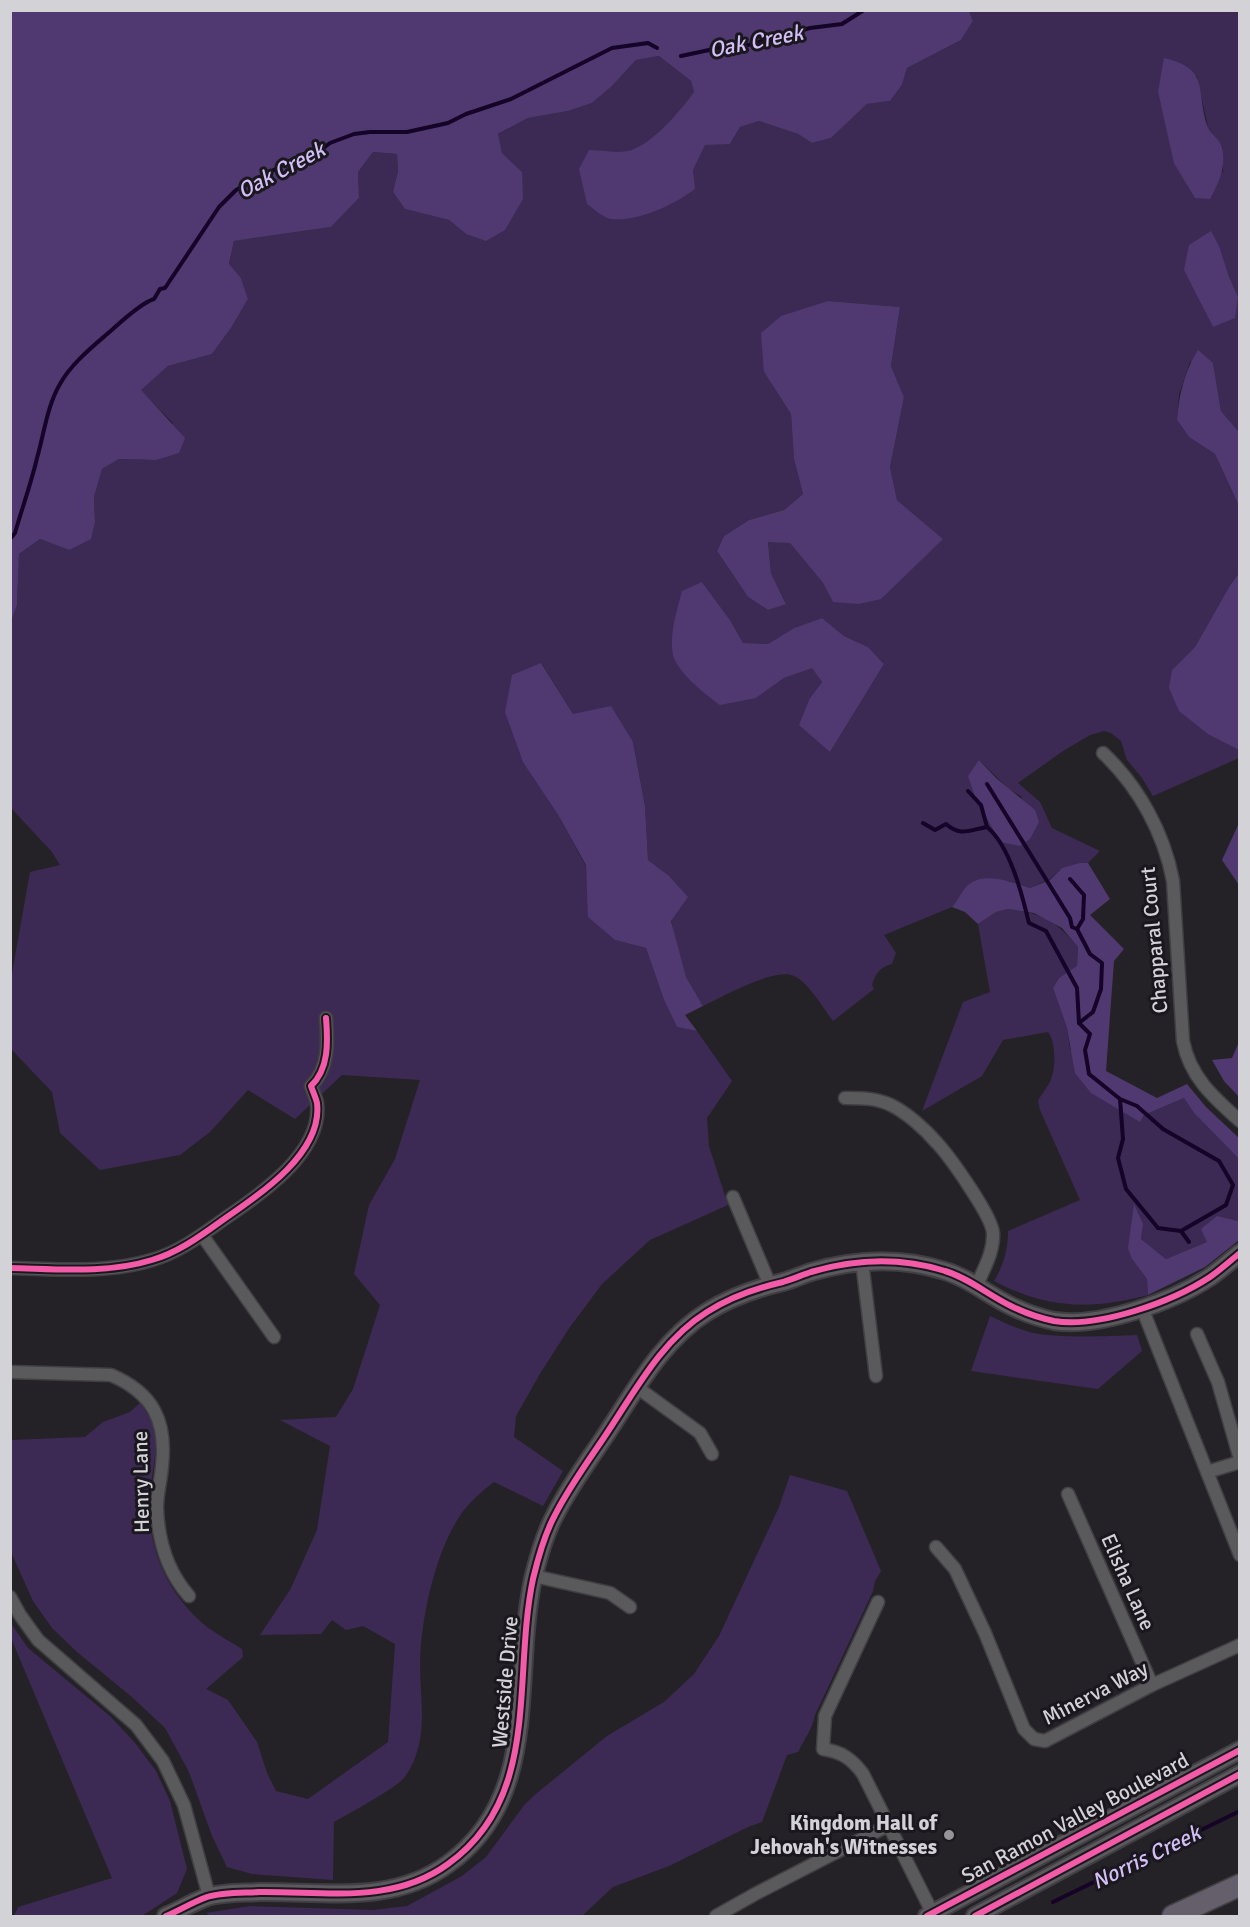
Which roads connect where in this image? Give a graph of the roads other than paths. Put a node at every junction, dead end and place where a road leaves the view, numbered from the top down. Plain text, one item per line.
1 (1103, 753) dead end
2 (326, 1018) dead end
3 (845, 1098) dead end
4 (1239, 1121) edge
5 (733, 1197) dead end
6 (202, 1235) junction
7 (1239, 1253) edge
8 (862, 1262) junction
9 (10, 1268) edge
10 (770, 1285) junction
11 (977, 1285) junction
12 (1142, 1308) junction
13 (1197, 1334) dead end
14 (274, 1337) dead end
15 (10, 1372) edge
16 (876, 1376) dead end
17 (638, 1388) junction
18 (712, 1454) dead end
19 (1239, 1460) edge
20 (1207, 1472) junction
21 (1068, 1494) dead end
22 (936, 1547) dead end
23 (1239, 1555) edge
24 (534, 1576) junction
25 (189, 1596) dead end
26 (10, 1597) edge
27 (878, 1602) dead end
28 (630, 1607) dead end
29 (1239, 1645) edge
30 (1152, 1685) junction
31 (1239, 1750) edge
32 (1239, 1774) edge
33 (889, 1825) junction
34 (1239, 1885) edge
35 (209, 1896) junction
36 (932, 1916) edge
37 (166, 1917) edge
38 (716, 1917) edge
39 (975, 1917) edge
40 (1173, 1917) edge

1 - 4 street, Chapparal Court
2 - 6 street
3 - 11 street
5 - 10 street
6 - 9 street
6 - 14 street
7 - 12 street, Westside Drive
8 - 10 street, Westside Drive
8 - 11 street, Westside Drive
8 - 16 street
10 - 17 street, Westside Drive
11 - 12 street, Westside Drive
12 - 20 street
13 - 19 street
15 - 25 street, Henry Lane
17 - 18 street
17 - 24 street, Westside Drive
19 - 20 street
20 - 23 street
21 - 30 street, Elisha Lane
22 - 30 street, Minerva Way
24 - 28 street
24 - 35 street, Westside Drive
26 - 35 street
27 - 33 street
29 - 30 street, Minerva Way
31 - 36 street, San Ramon Valley Boulevard
32 - 39 street, San Ramon Valley Boulevard
33 - 36 street
33 - 38 street
34 - 40 highway
35 - 37 street, Westside Drive

